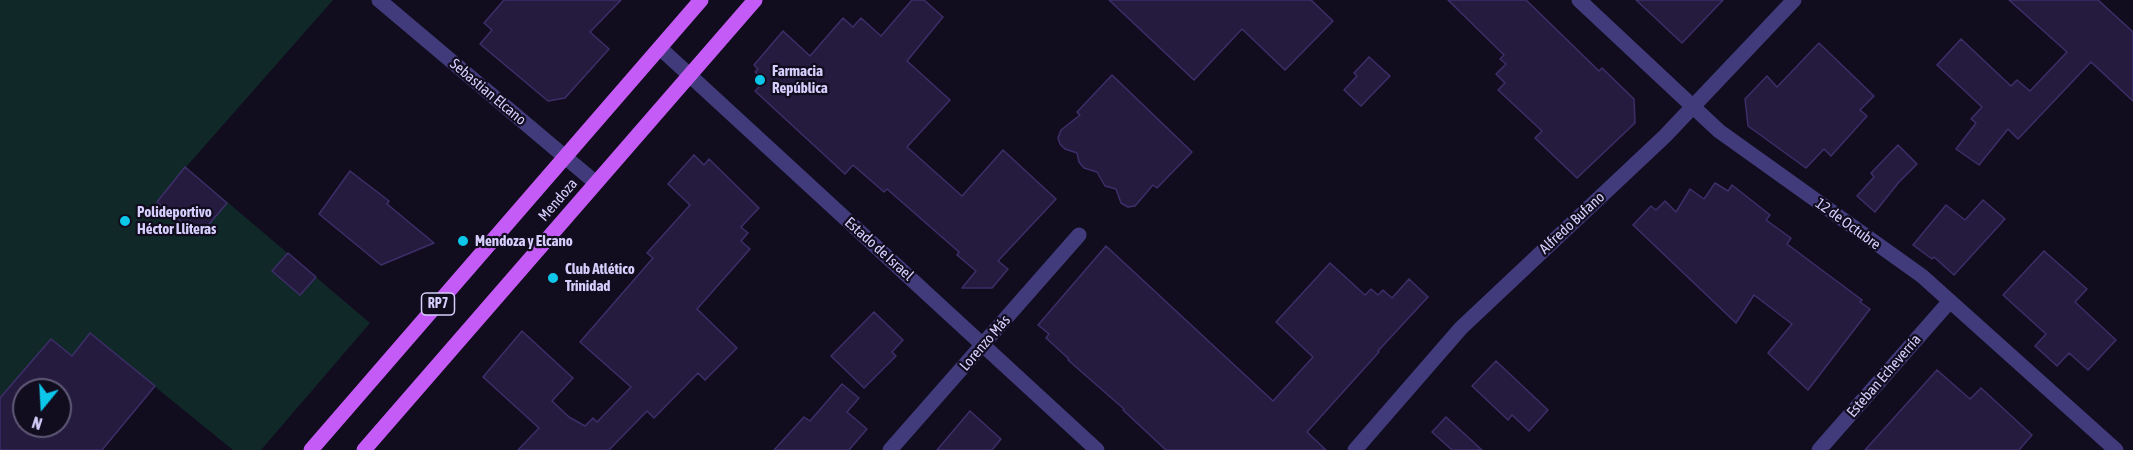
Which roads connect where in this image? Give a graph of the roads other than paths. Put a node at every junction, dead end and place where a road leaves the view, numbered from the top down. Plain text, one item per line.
1 (379, 0) edge
2 (701, 0) edge
3 (755, 0) edge
4 (1579, 0) edge
5 (1794, 0) edge
6 (660, 48) junction
7 (690, 76) junction
8 (1693, 107) junction
9 (565, 157) junction
10 (596, 183) junction
11 (1079, 235) dead end
12 (1950, 301) junction
13 (984, 344) junction
14 (311, 450) edge
15 (364, 450) edge
16 (890, 450) edge
17 (1097, 450) edge
18 (1355, 450) edge
19 (1819, 450) edge
20 (2116, 450) edge

1 - 9 street, Sebastian Elcano
2 - 6 main road, Mendoza / RP7
3 - 7 main road, Mendoza / RP7
4 - 8 street, 12 de Octubre
5 - 8 street, Alfredo Bufano
6 - 7 street, Estado de Israel
6 - 9 main road, Mendoza / RP7
7 - 10 main road, Mendoza / RP7
7 - 13 street, Estado de Israel
8 - 12 street, 12 de Octubre
8 - 18 street, Alfredo Bufano
9 - 10 street, Sebastian Elcano
9 - 14 main road, Mendoza / RP7
10 - 15 main road, Mendoza / RP7
11 - 13 street, Lorenzo Más
12 - 19 street, Esteban Echeverría
12 - 20 street, 12 de Octubre
13 - 16 street, Lorenzo Más
13 - 17 street, Estado de Israel

